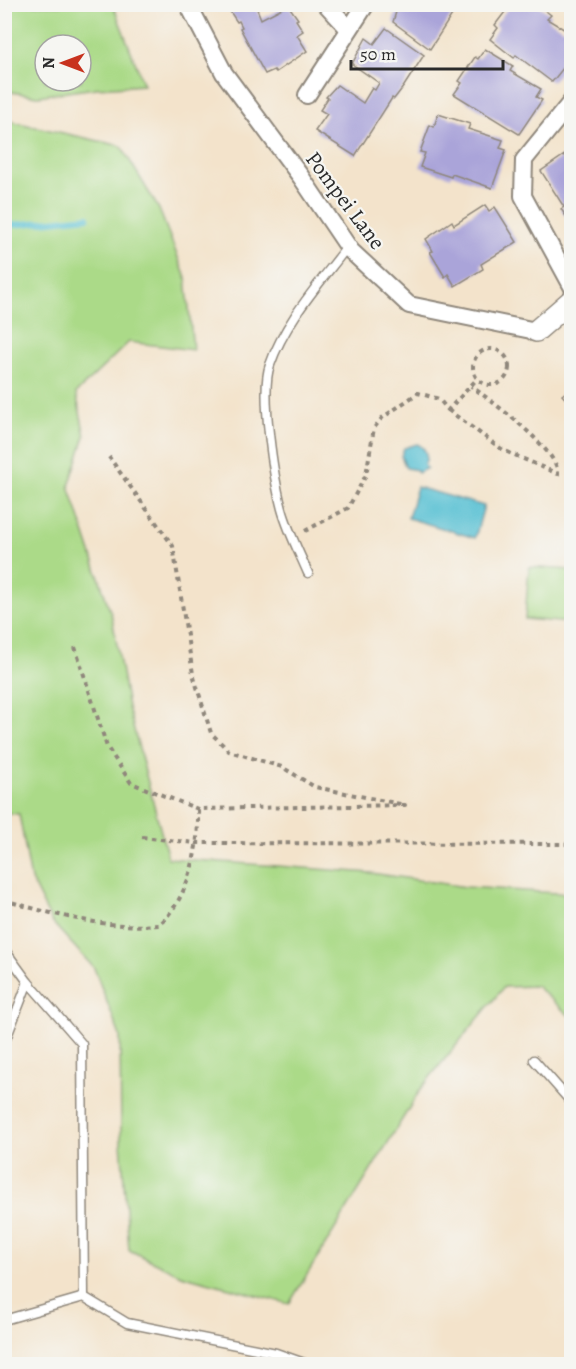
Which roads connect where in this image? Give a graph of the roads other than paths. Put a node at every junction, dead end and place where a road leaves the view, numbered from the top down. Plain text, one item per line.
1 (188, 4) edge
2 (326, 4) edge
3 (366, 4) edge
4 (349, 29) junction
5 (307, 95) dead end
6 (572, 101) edge
7 (347, 247) junction
8 (572, 286) edge
9 (572, 300) edge
10 (536, 331) joint
11 (308, 573) dead end
12 (4, 949) edge
13 (28, 982) junction
14 (4, 1044) edge
15 (534, 1060) dead end
16 (572, 1103) edge
17 (84, 1297) junction
18 (4, 1320) edge
19 (308, 1365) edge

1 - 7 street, Pompei Lane
2 - 4 street
3 - 4 street
4 - 5 street
6 - 8 street
7 - 10 street, Pompei Lane
7 - 11 lane
9 - 10 street
12 - 13 lane
13 - 14 lane
13 - 17 lane
15 - 16 lane
17 - 18 lane
17 - 19 lane

